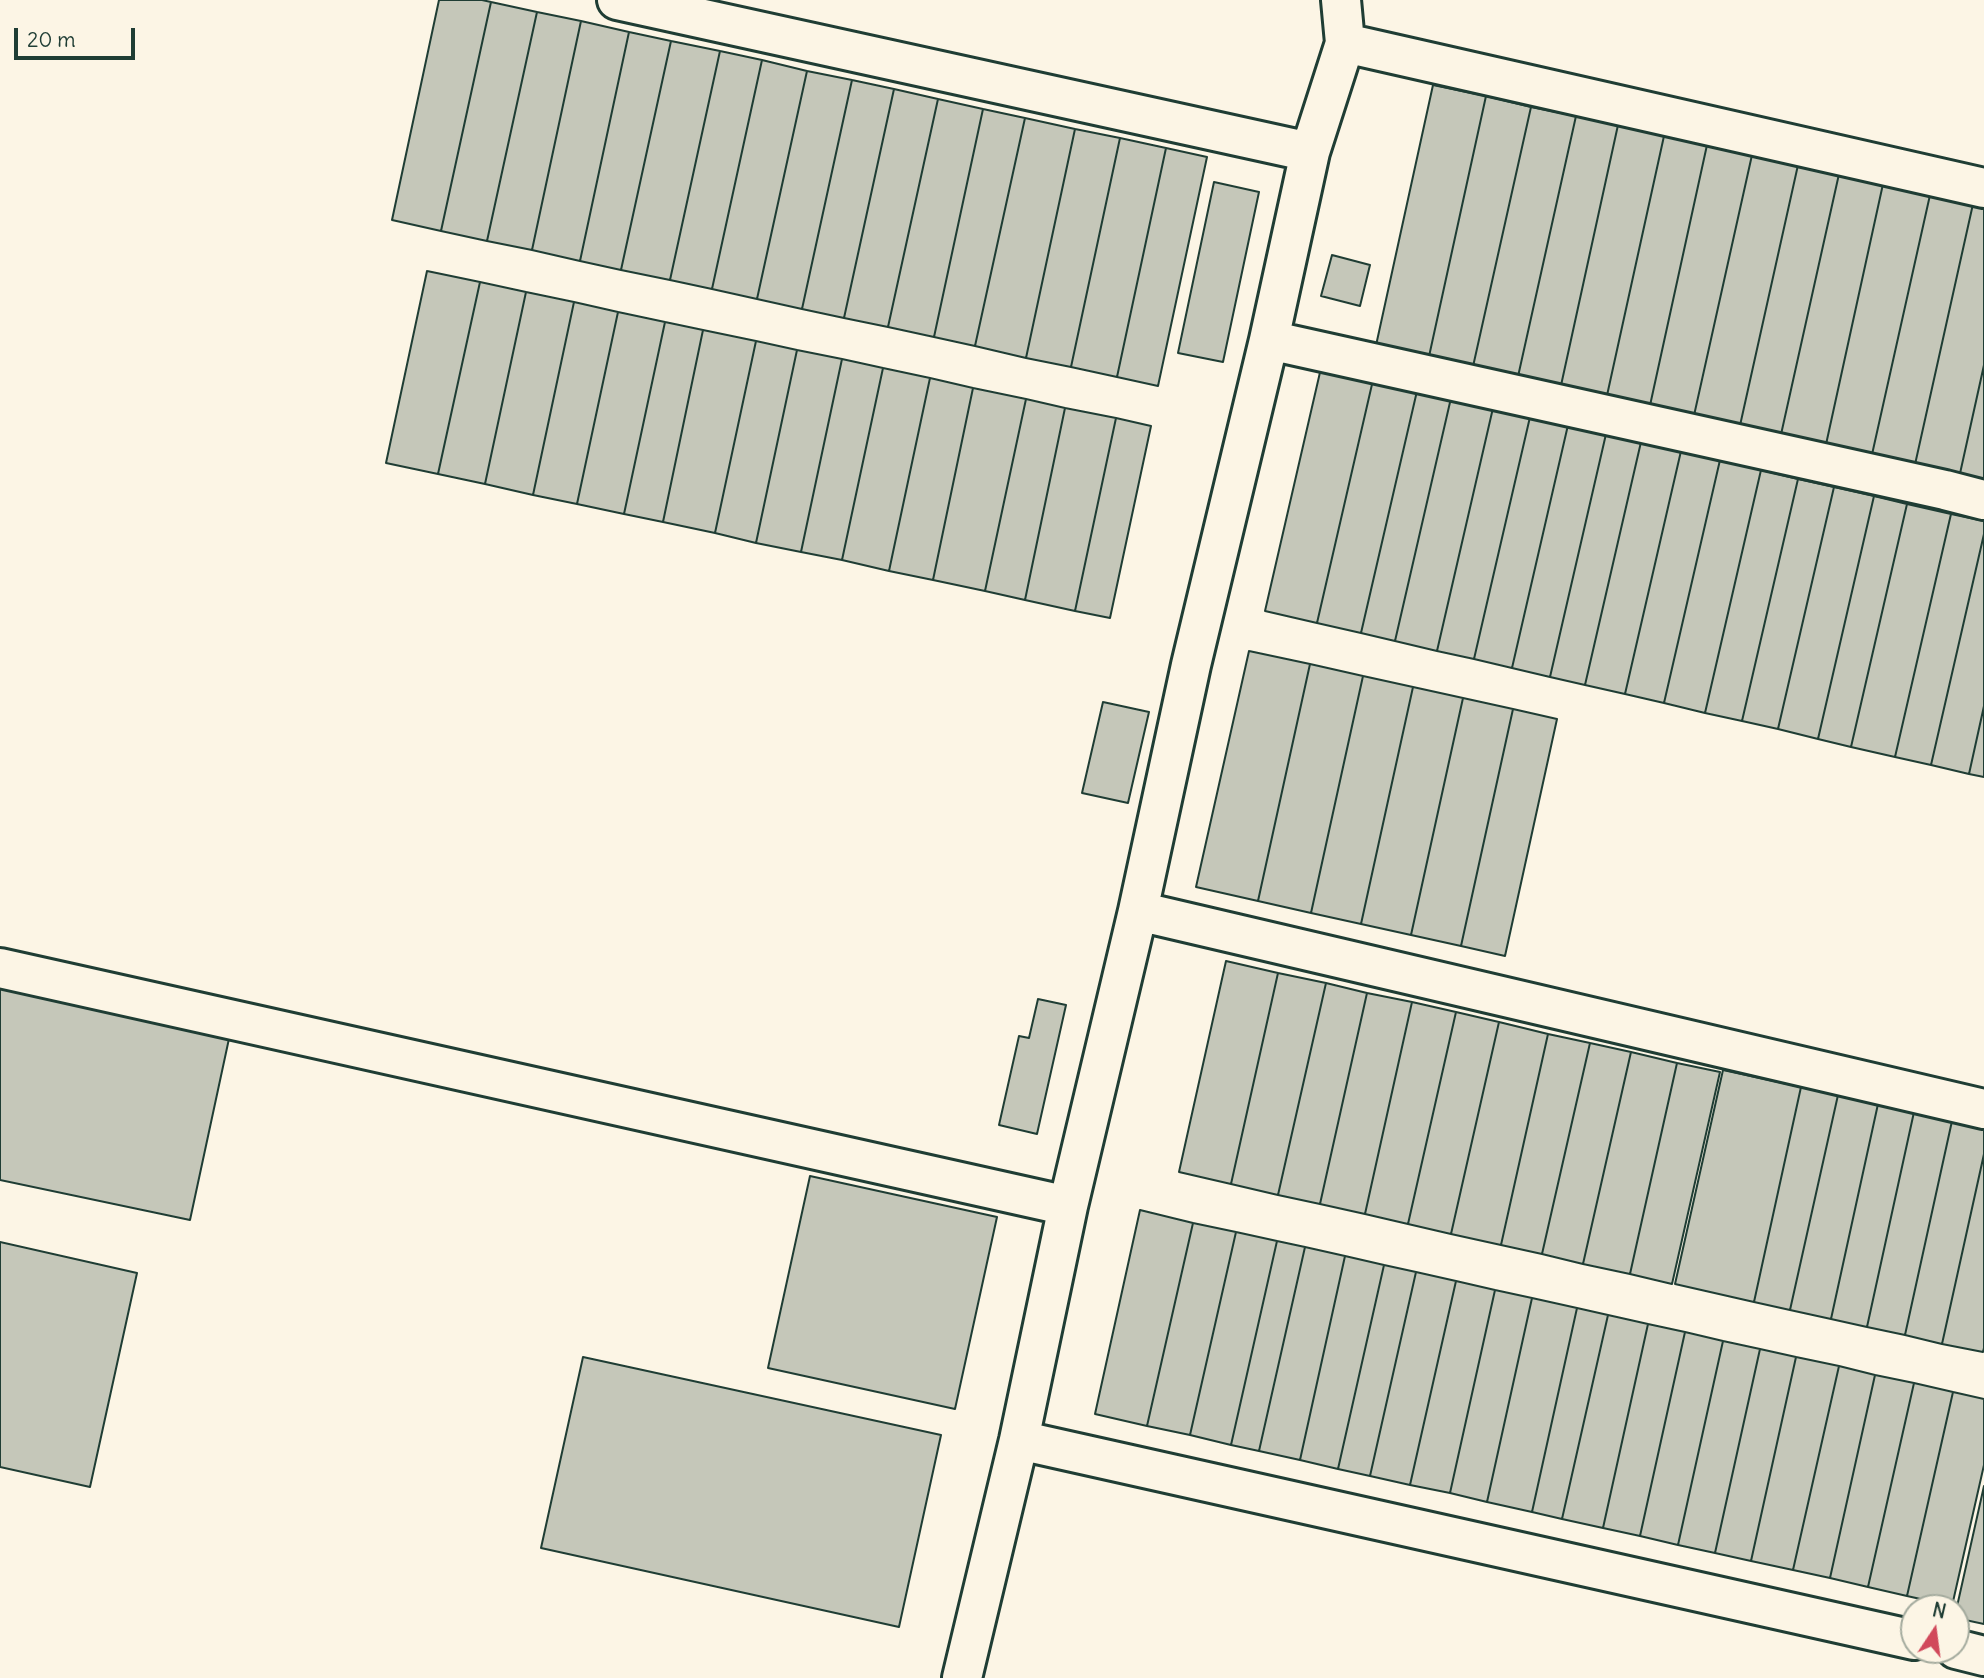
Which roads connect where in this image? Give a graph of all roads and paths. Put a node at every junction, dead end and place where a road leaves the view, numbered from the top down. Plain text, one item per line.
1 (617, 0) edge
2 (1341, 0) edge
3 (1345, 43) junction
4 (1310, 152) junction
5 (1984, 188) edge
6 (1269, 340) junction
7 (1984, 500) edge
8 (1138, 911) junction
9 (0, 968) edge
10 (1984, 1109) edge
11 (1068, 1206) junction
12 (1019, 1440) junction
13 (1900, 1637) edge
14 (962, 1678) edge

1 - 4 lane
2 - 3 lane
3 - 4 lane
3 - 5 lane
4 - 6 lane
6 - 7 lane
6 - 8 lane
8 - 10 lane
8 - 11 lane
9 - 11 lane
11 - 12 lane
12 - 13 lane
12 - 14 lane

